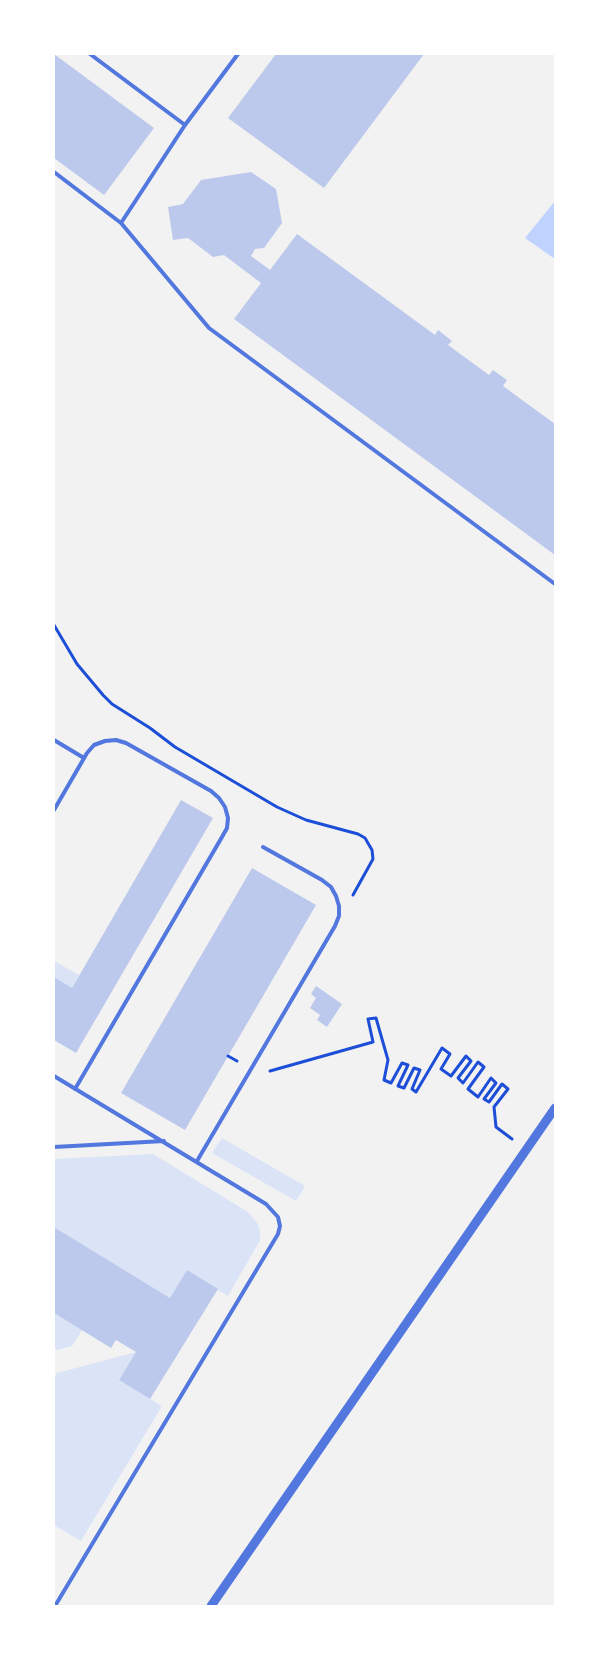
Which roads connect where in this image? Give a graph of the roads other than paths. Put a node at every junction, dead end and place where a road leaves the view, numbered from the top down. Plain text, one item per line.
1 (90, 54) edge
2 (238, 54) edge
3 (185, 124) junction
4 (54, 172) edge
5 (121, 223) junction
6 (555, 584) edge
7 (54, 740) edge
8 (84, 758) junction
9 (54, 810) edge
10 (263, 847) dead end
11 (54, 1076) edge
12 (75, 1089) junction
13 (555, 1108) edge
14 (164, 1141) junction
15 (54, 1147) edge
16 (197, 1161) junction
17 (55, 1606) edge
18 (211, 1606) edge

1 - 3 lane
2 - 3 lane
3 - 5 lane
4 - 5 lane
5 - 6 lane
7 - 8 lane
8 - 9 lane
8 - 12 lane
10 - 16 lane
11 - 12 lane
12 - 14 lane
13 - 18 street
14 - 15 lane
14 - 16 lane
16 - 17 lane

